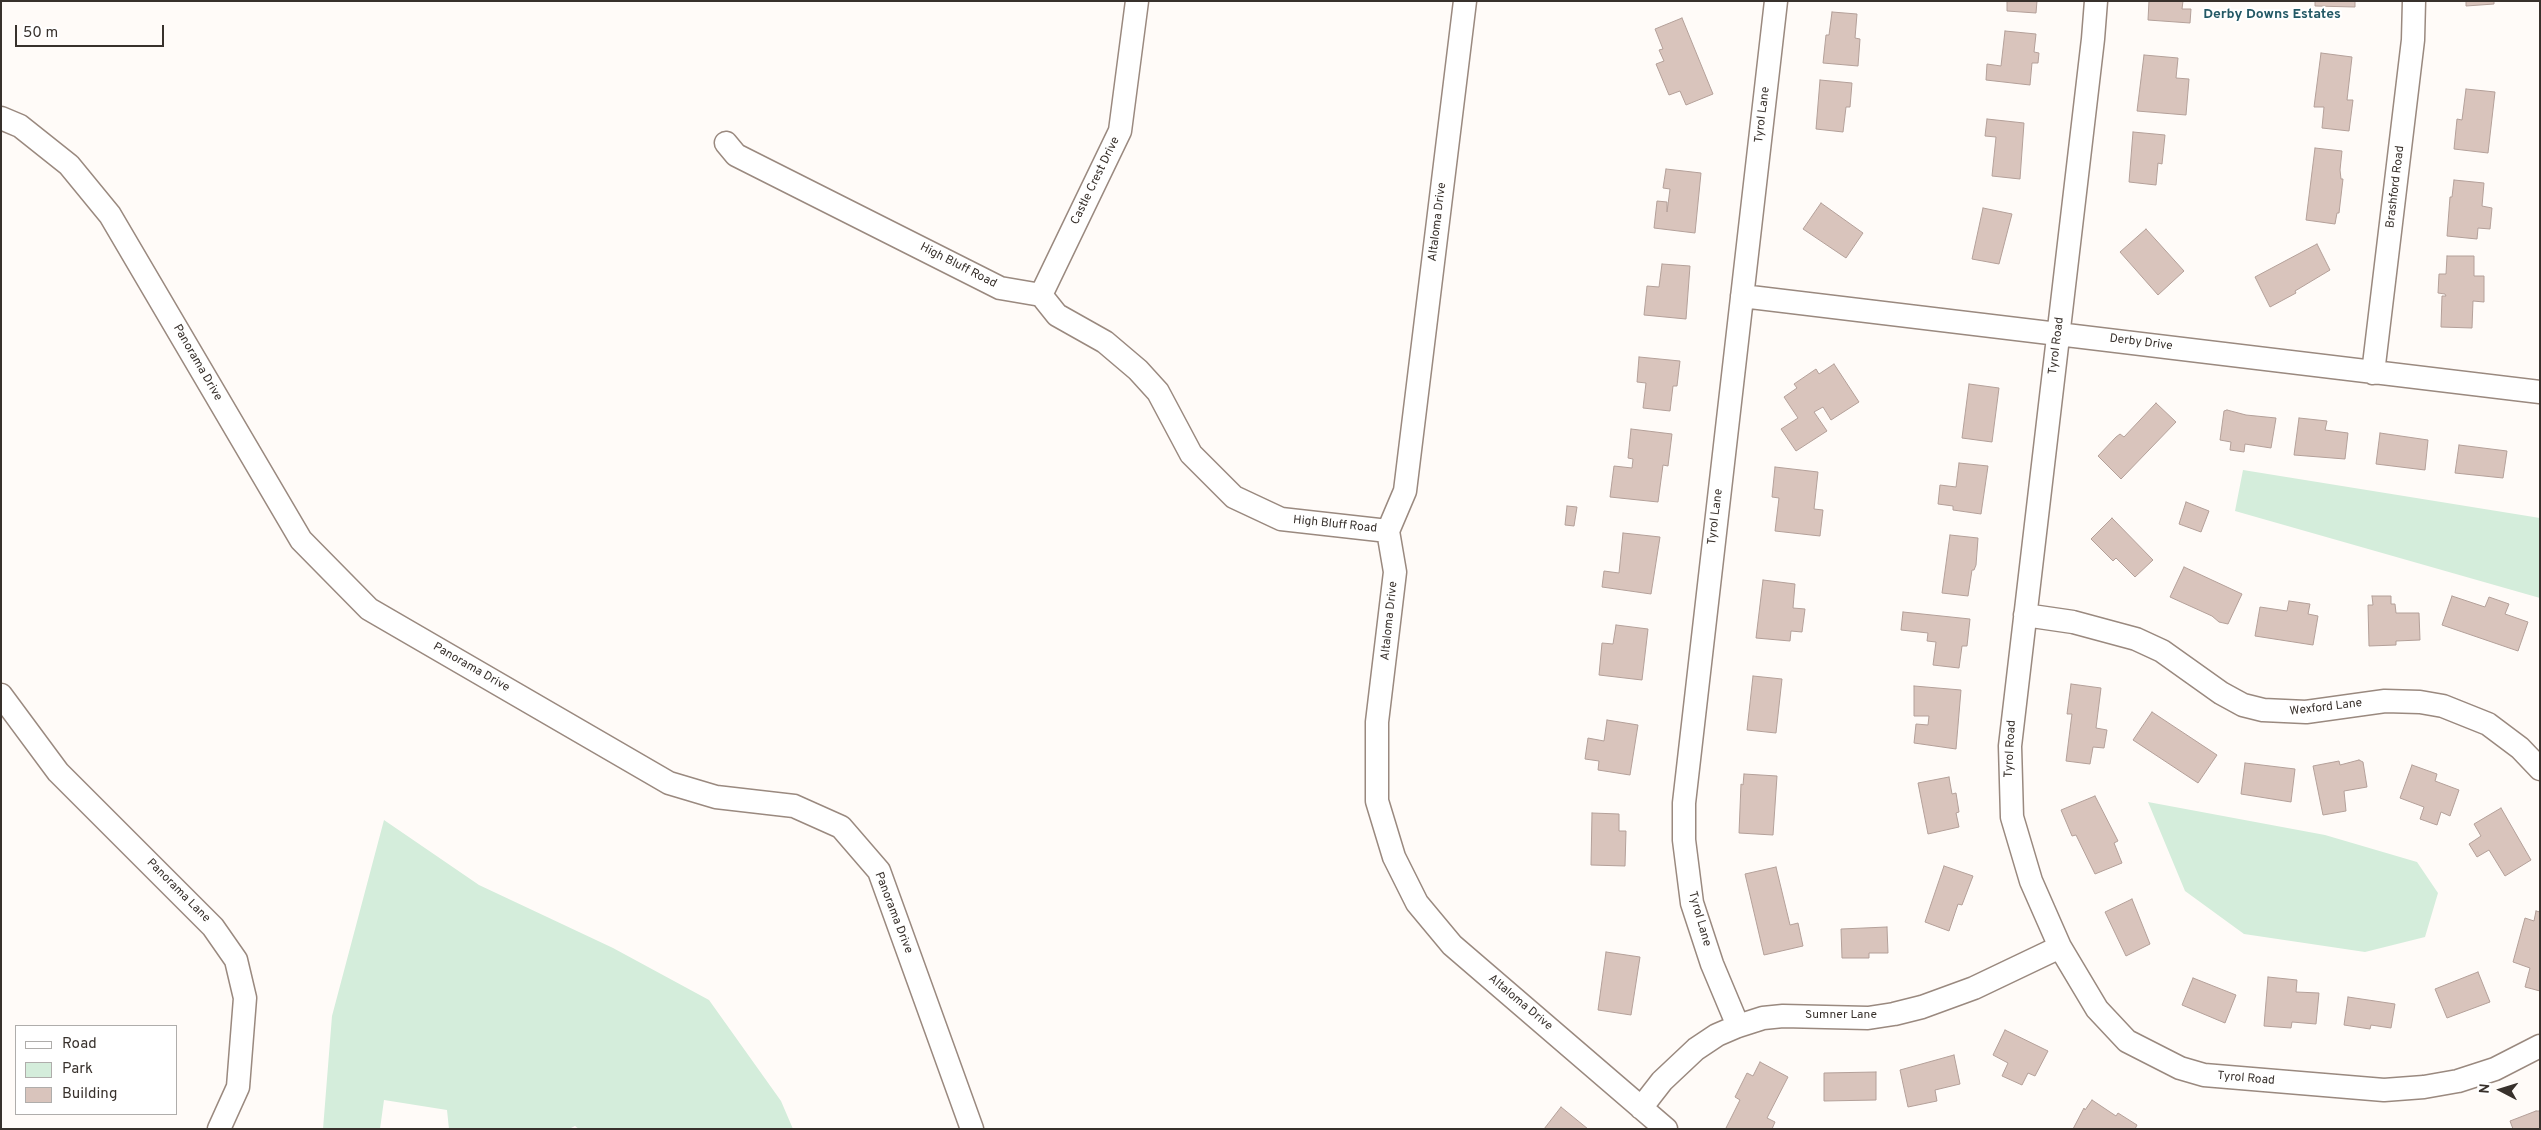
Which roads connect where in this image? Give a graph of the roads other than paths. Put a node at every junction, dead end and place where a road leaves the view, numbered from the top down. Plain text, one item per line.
1 (1137, 1) edge
2 (1465, 1) edge
3 (1776, 1) edge
4 (2096, 1) edge
5 (2414, 1) edge
6 (1, 118) edge
7 (726, 143) dead end
8 (1041, 295) junction
9 (1742, 296) junction
10 (2058, 332) junction
11 (2373, 373) junction
12 (2540, 392) edge
13 (1388, 531) junction
14 (2025, 615) junction
15 (1, 695) edge
16 (2540, 769) edge
17 (2060, 947) junction
18 (1738, 1026) junction
19 (2540, 1046) edge
20 (1641, 1108) junction
21 (219, 1129) edge
22 (972, 1129) edge
23 (1666, 1129) edge

1 - 8 street, Castle Crest Drive
2 - 13 street, Altaloma Drive
3 - 9 street, Tyrol Lane
4 - 10 street, Tyrol Road
5 - 11 street, Brashford Road
6 - 22 street, Panorama Drive
7 - 8 street, High Bluff Road
8 - 13 street, High Bluff Road
9 - 10 street, Derby Drive
9 - 18 street, Tyrol Lane
10 - 11 street, Derby Drive
10 - 14 street, Tyrol Road
11 - 12 street, Derby Drive
13 - 20 street, Altaloma Drive
14 - 16 street, Wexford Lane
14 - 17 street, Tyrol Road
15 - 21 street, Panorama Lane
17 - 18 street, Sumner Lane
17 - 19 street, Tyrol Road
18 - 20 street, Sumner Lane
20 - 23 street, Altaloma Drive

